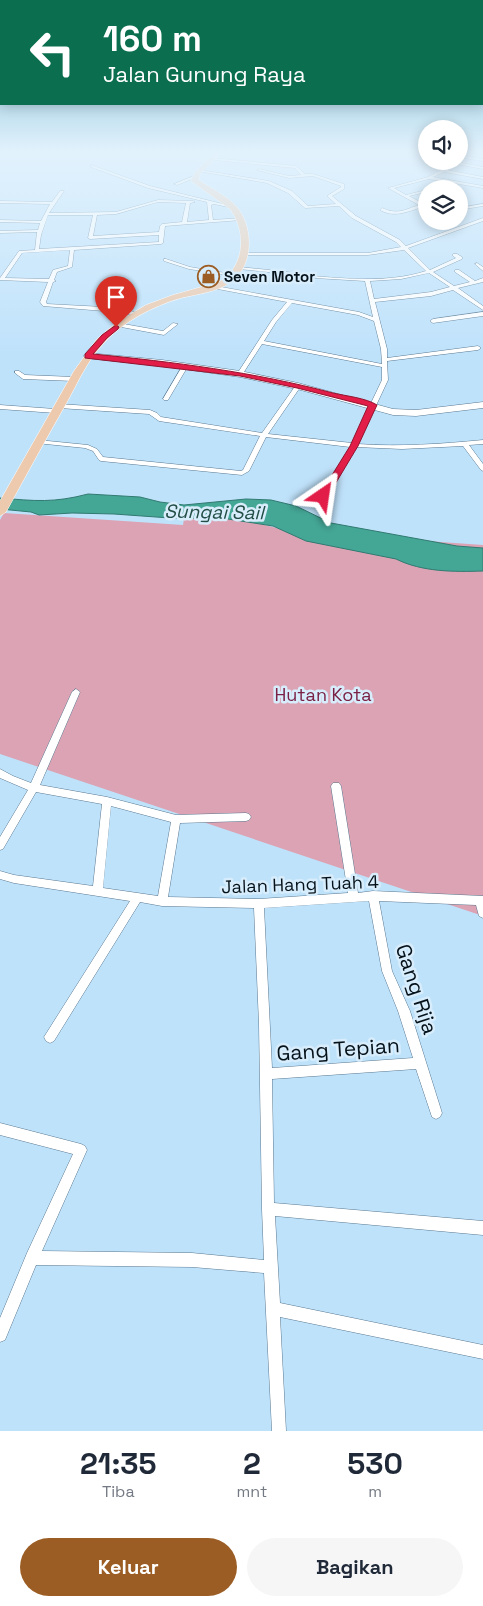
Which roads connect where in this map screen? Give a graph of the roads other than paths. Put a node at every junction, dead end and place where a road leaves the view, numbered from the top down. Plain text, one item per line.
1 (241, 219) edge
2 (94, 220) edge
3 (184, 220) edge
4 (229, 220) edge
5 (359, 220) edge
6 (481, 220) edge
7 (0, 221) edge
8 (211, 221) joint
9 (43, 222) joint
10 (185, 223) junction
11 (38, 231) junction
12 (0, 232) edge
13 (161, 233) junction
14 (405, 248) junction
15 (72, 250) junction
16 (37, 252) junction
17 (244, 254) junction
18 (455, 255) dead end
19 (166, 260) dead end
20 (477, 264) dead end
21 (483, 270) edge
22 (237, 271) junction
23 (457, 271) dead end
24 (431, 272) junction
25 (1, 279) edge
26 (483, 280) edge
27 (53, 281) junction
28 (367, 281) junction
29 (474, 282) junction
30 (210, 287) junction
31 (454, 288) junction
32 (291, 301) junction
33 (372, 301) junction
34 (483, 308) edge
35 (136, 314) junction
36 (483, 314) edge
37 (376, 320) junction
38 (433, 321) dead end
39 (175, 324) dead end
40 (118, 325) junction
41 (260, 342) junction
42 (478, 348) dead end
43 (88, 356) junction
44 (385, 363) junction
45 (185, 366) junction
46 (17, 372) dead end
47 (240, 374) junction
48 (74, 380) junction
49 (298, 386) junction
50 (166, 399) dead end
51 (373, 405) junction
52 (483, 405) edge
53 (0, 407) edge
54 (57, 408) junction
55 (264, 435) junction
56 (38, 442) junction
57 (483, 442) edge
58 (466, 445) junction
59 (354, 446) junction
60 (483, 469) edge
61 (323, 496) dead end
62 (0, 512) edge
63 (76, 692) dead end
64 (0, 773) edge
65 (336, 786) dead end
66 (34, 788) junction
67 (106, 801) junction
68 (246, 817) dead end
69 (176, 819) junction
70 (0, 846) edge
71 (0, 875) edge
72 (98, 891) junction
73 (372, 896) junction
74 (354, 897) junction
75 (138, 898) junction
76 (162, 901) junction
77 (481, 901) edge
78 (260, 904) junction
79 (483, 912) edge
80 (50, 1037) dead end
81 (421, 1063) junction
82 (266, 1074) junction
83 (436, 1113) dead end
84 (0, 1129) edge
85 (268, 1209) junction
86 (483, 1228) edge
87 (32, 1258) junction
88 (271, 1267) junction
89 (273, 1309) junction
90 (0, 1335) edge
91 (483, 1352) edge
92 (279, 1431) edge

1 - 17 main road
2 - 13 street
3 - 10 street
4 - 8 street
5 - 14 street
6 - 14 street
7 - 9 street
8 - 10 street
9 - 11 street
10 - 13 street
11 - 12 street
11 - 16 street
13 - 15 street
14 - 17 street
14 - 24 street
15 - 16 street
15 - 27 street
16 - 25 street
17 - 22 main road
18 - 24 street
19 - 22 street
20 - 21 street
22 - 28 street
22 - 30 main road
23 - 29 street
24 - 28 street
24 - 31 street
25 - 27 street
26 - 29 street
27 - 35 street
28 - 33 street
29 - 31 street
30 - 32 street
30 - 35 main road
31 - 33 street
31 - 34 street
32 - 37 street
32 - 41 street
33 - 37 street
35 - 40 main road
36 - 38 street
37 - 44 street
39 - 40 street
40 - 43 main road
41 - 44 street
41 - 47 street
42 - 44 street
43 - 45 street
43 - 48 main road
44 - 51 street
45 - 47 street
45 - 50 street
46 - 48 street
47 - 49 street
48 - 54 main road
49 - 51 street
49 - 55 street
51 - 52 street
51 - 59 street
53 - 54 street
54 - 55 street
54 - 56 main road
55 - 56 street
55 - 59 street
56 - 62 main road
57 - 58 street
58 - 59 street
58 - 60 street
59 - 61 street
63 - 66 street
64 - 66 street
65 - 74 street
66 - 67 street
66 - 70 street
67 - 69 street
67 - 72 street
68 - 69 street
69 - 76 street
71 - 72 street, Jalan Hang Tuah 4
72 - 75 street, Jalan Hang Tuah 4
73 - 74 street, Jalan Hang Tuah 4
73 - 77 street, Jalan Hang Tuah 4
73 - 81 street, Gang Rija
74 - 78 street, Jalan Hang Tuah 4
75 - 76 street, Jalan Hang Tuah 4
75 - 80 street
76 - 78 street, Jalan Hang Tuah 4
77 - 79 street
78 - 82 street
81 - 82 street, Gang Tepian
81 - 83 street, Gang Tepian
82 - 85 street
84 - 87 street
85 - 86 street
85 - 88 street
87 - 88 street
87 - 90 street
88 - 89 street
89 - 91 street
89 - 92 street

